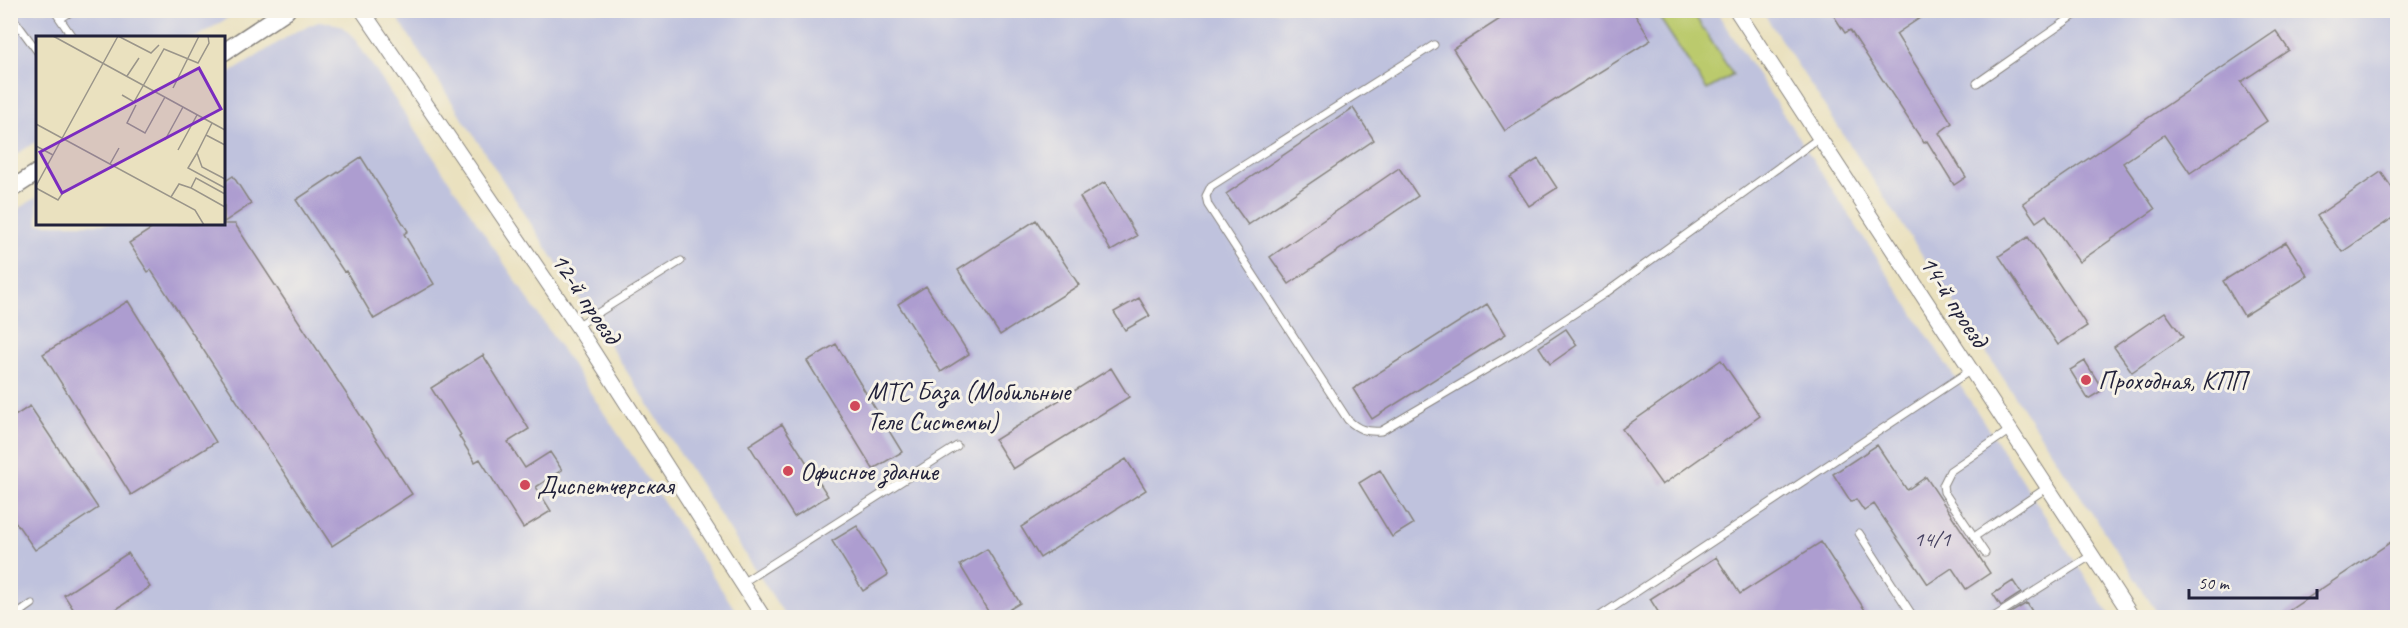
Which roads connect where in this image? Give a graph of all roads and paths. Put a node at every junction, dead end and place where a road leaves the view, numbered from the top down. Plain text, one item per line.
1 (54, 10) edge
2 (73, 10) edge
3 (287, 10) edge
4 (362, 10) edge
5 (1736, 10) edge
6 (2082, 10) edge
7 (10, 14) edge
8 (60, 20) junction
9 (72, 36) edge
10 (1434, 45) dead end
11 (36, 49) edge
12 (225, 51) edge
13 (1977, 83) dead end
14 (1819, 138) junction
15 (36, 173) edge
16 (10, 190) edge
17 (681, 261) dead end
18 (577, 326) junction
19 (1971, 370) junction
20 (2010, 430) junction
21 (957, 446) dead end
22 (2048, 487) junction
23 (1859, 533) dead end
24 (1974, 537) junction
25 (1984, 553) dead end
26 (2092, 555) junction
27 (742, 583) junction
28 (32, 604) dead end
29 (12, 618) edge
30 (764, 618) edge
31 (1597, 618) edge
32 (1914, 618) edge
33 (1992, 618) edge
34 (2133, 618) edge

1 - 8 lane
2 - 8 lane
3 - 12 street
4 - 18 street, 12-й проезд
5 - 14 street, 14-й проезд
6 - 13 lane
7 - 11 lane
8 - 9 lane
10 - 14 lane
14 - 19 street, 14-й проезд
15 - 16 street
17 - 18 lane
18 - 27 street, 12-й проезд
19 - 20 street, 14-й проезд
19 - 31 lane
20 - 22 street, 14-й проезд
20 - 24 lane
21 - 27 lane
22 - 24 lane
22 - 26 street, 14-й проезд
23 - 32 lane
24 - 25 lane
26 - 33 lane
26 - 34 street, 14-й проезд
27 - 30 street, 12-й проезд
28 - 29 lane

